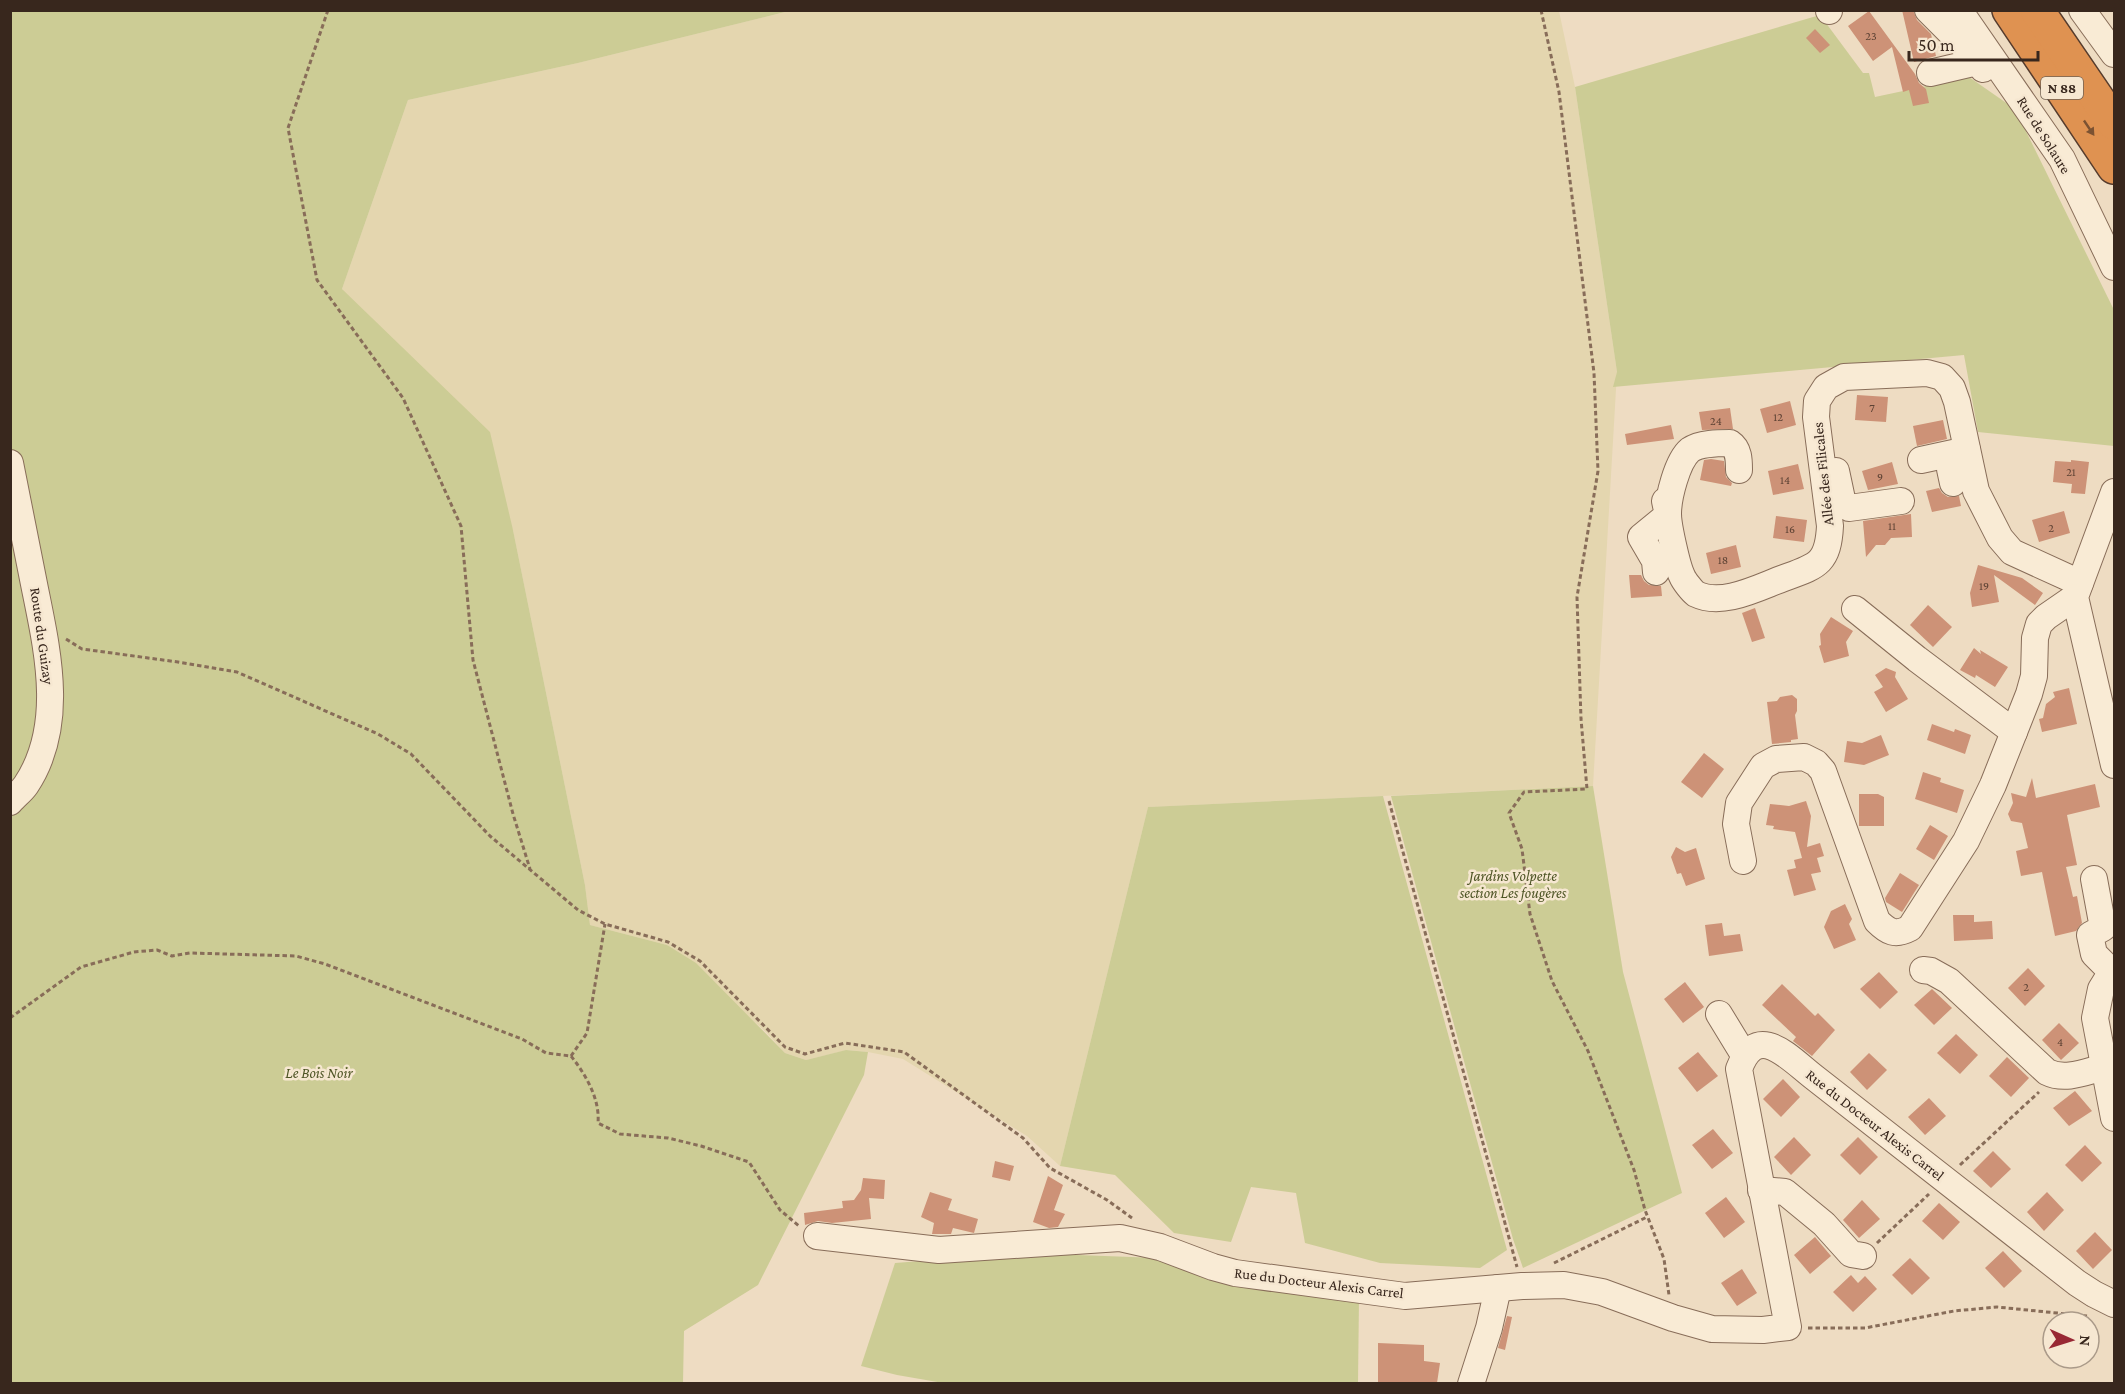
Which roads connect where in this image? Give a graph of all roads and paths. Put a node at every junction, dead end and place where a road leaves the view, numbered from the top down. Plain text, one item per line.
1 (328, 10) edge
2 (1540, 10) edge
3 (1928, 10) edge
4 (1959, 10) edge
5 (2009, 10) edge
6 (2037, 10) edge
7 (2060, 10) edge
8 (2082, 10) edge
9 (2115, 54) edge
10 (1970, 59) junction
11 (1930, 73) dead end
12 (2011, 83) junction
13 (2115, 101) edge
14 (2115, 123) edge
15 (2115, 167) edge
16 (2115, 267) edge
17 (1820, 448) junction
18 (1669, 454) dead end
19 (1921, 460) dead end
20 (10, 463) edge
21 (1963, 466) junction
22 (1739, 470) dead end
23 (2115, 492) edge
24 (1901, 501) dead end
25 (1669, 503) junction
26 (1656, 572) dead end
27 (2078, 590) junction
28 (1856, 609) dead end
29 (42, 625) junction
30 (2014, 732) junction
31 (2115, 765) edge
32 (1389, 801) dead end
33 (10, 802) edge
34 (1743, 861) dead end
35 (530, 870) junction
36 (2094, 879) dead end
37 (605, 924) junction
38 (2113, 969) edge
39 (1923, 970) dead end
40 (1719, 1014) dead end
41 (10, 1018) edge
42 (1744, 1055) junction
43 (572, 1056) junction
44 (2104, 1067) junction
45 (2115, 1118) edge
46 (1761, 1190) junction
47 (1647, 1217) junction
48 (817, 1236) joint
49 (1160, 1247) junction
50 (1863, 1256) dead end
51 (1552, 1264) dead end
52 (1510, 1287) junction
53 (2105, 1310) edge
54 (1673, 1318) junction
55 (1788, 1327) junction
56 (1470, 1383) edge

1 - 35 path
2 - 47 path
3 - 10 street
4 - 12 street, Rue de Solaure
5 -> 15 highway, N 88
6 - 14 highway, N 88
7 - 13 highway, N 88
8 - 9 street
10 - 11 street
10 - 12 street
12 - 16 street, Rue de Solaure
17 - 21 street, Allée des Filicales
17 - 24 street
17 - 25 street, Allée des Filicales
18 - 25 street, Allée des Filicales
19 - 21 street
20 - 29 street, Route du Guizay
21 - 27 street, Allée des Filicales
22 - 25 street
23 - 27 street
25 - 26 street
27 - 30 street
27 - 31 street
28 - 30 street
29 - 33 street, Route du Guizay
29 - 35 path
30 - 34 street
32 - 52 path
35 - 37 path
36 - 38 street
37 - 43 path
37 - 49 path
38 - 44 street
39 - 44 street
40 - 42 street
41 - 43 path
42 - 46 street
42 - 53 street, Rue du Docteur Alexis Carrel
43 - 48 path
44 - 45 street
46 - 50 street
46 - 55 street
47 - 51 path
47 - 54 path
48 - 49 street, Rue du Docteur Alexis Carrel
49 - 52 street, Rue du Docteur Alexis Carrel
52 - 54 street, Rue du Docteur Alexis Carrel
52 - 56 street
53 - 55 path
54 - 55 street, Rue du Docteur Alexis Carrel

